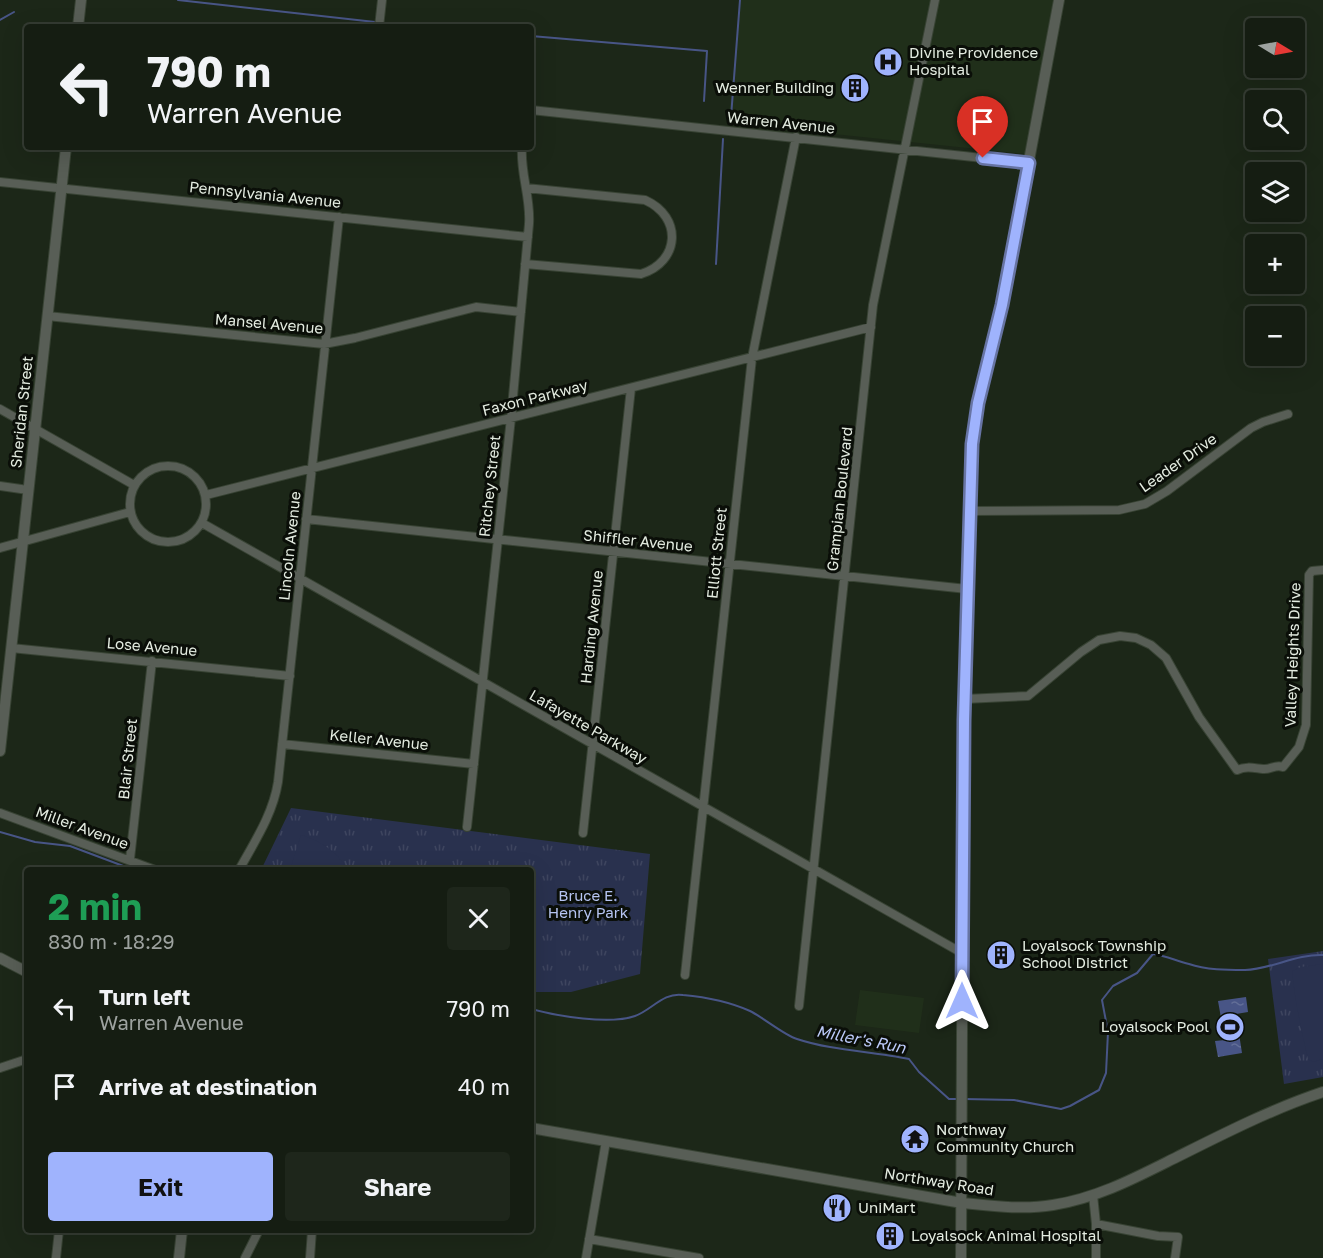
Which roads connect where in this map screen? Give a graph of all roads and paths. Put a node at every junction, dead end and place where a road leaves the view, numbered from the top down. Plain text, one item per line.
1 (69, 0) edge
2 (382, 0) edge
3 (935, 0) edge
4 (1059, 0) edge
5 (81, 1) edge
6 (78, 24) edge
7 (379, 24) edge
8 (534, 111) edge
9 (796, 137) junction
10 (905, 149) junction
11 (66, 150) edge
12 (522, 150) edge
13 (1029, 163) junction
14 (0, 182) edge
15 (62, 188) junction
16 (526, 189) junction
17 (339, 217) junction
18 (528, 237) junction
19 (525, 264) junction
20 (521, 312) junction
21 (47, 316) junction
22 (871, 327) junction
23 (324, 344) junction
24 (752, 358) junction
25 (631, 388) junction
26 (0, 410) edge
27 (1288, 414) dead end
28 (511, 418) junction
29 (35, 430) junction
30 (311, 468) junction
31 (134, 485) junction
32 (0, 486) edge
33 (28, 490) junction
34 (206, 495) junction
35 (969, 511) junction
36 (130, 512) junction
37 (306, 519) junction
38 (201, 523) junction
39 (498, 540) junction
40 (22, 543) junction
41 (0, 548) edge
42 (614, 552) junction
43 (730, 564) junction
44 (1323, 570) edge
45 (845, 576) junction
46 (300, 580) junction
47 (967, 589) junction
48 (11, 648) junction
49 (152, 661) junction
50 (4, 667) edge
51 (290, 676) junction
52 (483, 683) junction
53 (965, 699) junction
54 (282, 744) junction
55 (593, 745) junction
56 (0, 752) edge
57 (474, 764) junction
58 (703, 808) junction
59 (0, 813) edge
60 (467, 827) dead end
61 (584, 833) dead end
62 (130, 859) junction
63 (148, 867) edge
64 (241, 867) edge
65 (814, 871) junction
66 (962, 953) junction
67 (0, 958) edge
68 (24, 970) edge
69 (685, 975) dead end
70 (799, 1006) dead end
71 (24, 1060) edge
72 (0, 1068) edge
73 (1323, 1092) edge
74 (534, 1129) edge
75 (606, 1141) junction
76 (1093, 1195) junction
77 (962, 1203) junction
78 (1096, 1224) junction
79 (59, 1233) edge
80 (182, 1233) edge
81 (258, 1233) edge
82 (312, 1233) edge
83 (589, 1239) junction
84 (56, 1258) edge
85 (179, 1258) edge
86 (245, 1258) edge
87 (310, 1258) edge
88 (586, 1258) edge
89 (699, 1258) edge
90 (961, 1258) edge
91 (1096, 1258) edge
92 (1175, 1258) edge

1 - 5 street
2 - 7 street
3 - 10 street, Grampian Boulevard
4 - 13 street
5 - 6 street
8 - 9 street, Warren Avenue
9 - 10 street, Warren Avenue
9 - 24 street, Elliott Street
10 - 13 street, Warren Avenue
10 - 22 street, Grampian Boulevard
11 - 15 street, Sheridan Street
12 - 16 street, Ritchey Street
13 - 35 street
14 - 15 street, Pennsylvania Avenue
15 - 17 street, Pennsylvania Avenue
15 - 21 street, Sheridan Street
16 - 18 street, Ritchey Street
16 - 19 street
17 - 18 street, Pennsylvania Avenue
17 - 23 street, Lincoln Avenue
18 - 19 street, Ritchey Street
19 - 20 street, Ritchey Street
20 - 23 street, Mansel Avenue
20 - 28 street, Ritchey Street
21 - 23 street, Mansel Avenue
21 - 29 street, Sheridan Street
22 - 24 street, Faxon Parkway
22 - 45 street, Grampian Boulevard
23 - 30 street, Lincoln Avenue
24 - 25 street, Faxon Parkway
24 - 43 street, Elliott Street
25 - 28 street, Faxon Parkway
25 - 42 street, Harding Avenue
26 - 29 street
27 - 35 street, Leader Drive
28 - 30 street, Faxon Parkway
28 - 39 street, Ritchey Street
29 - 31 street
29 - 33 street, Sheridan Street
30 - 34 street, Faxon Parkway
30 - 37 street, Lincoln Avenue
31 - 34 street
31 - 36 street
32 - 33 street
33 - 40 street, Sheridan Street
34 - 38 street
35 - 47 street
36 - 38 street
36 - 40 street
37 - 39 street, Shiffler Avenue
37 - 46 street, Lincoln Avenue
38 - 46 street, Lafayette Parkway
39 - 42 street, Shiffler Avenue
39 - 52 street, Ritchey Street
40 - 41 street
40 - 48 street, Sheridan Street
42 - 43 street, Shiffler Avenue
42 - 55 street, Harding Avenue
43 - 45 street, Shiffler Avenue
43 - 58 street, Elliott Street
44 - 53 street, Valley Heights Drive
45 - 47 street, Shiffler Avenue
45 - 65 street, Grampian Boulevard
46 - 51 street, Lincoln Avenue
46 - 52 street, Lafayette Parkway
47 - 53 street
48 - 49 street, Lose Avenue
48 - 50 street, Sheridan Street
49 - 51 street, Lose Avenue
49 - 62 street, Blair Street
50 - 56 street, Sheridan Street
51 - 54 street, Lincoln Avenue
52 - 55 street, Lafayette Parkway
52 - 57 street, Ritchey Street
53 - 66 street
54 - 57 street, Keller Avenue
54 - 64 street, Lincoln Avenue
55 - 58 street, Lafayette Parkway
55 - 61 street, Harding Avenue
57 - 60 street, Ritchey Street
58 - 65 street, Lafayette Parkway
58 - 69 street, Elliott Street
59 - 62 street, Miller Avenue
62 - 63 street, Miller Avenue
65 - 66 street, Lafayette Parkway
65 - 70 street, Grampian Boulevard
66 - 77 street
67 - 68 street
71 - 72 street
73 - 76 street, Northway Road
74 - 75 street, Northway Road
75 - 77 street, Northway Road
75 - 83 street
76 - 77 street, Northway Road
76 - 78 street
77 - 90 street
78 - 91 street
78 - 92 street
79 - 84 street
80 - 85 street
81 - 86 street
82 - 87 street
83 - 88 street
83 - 89 street

